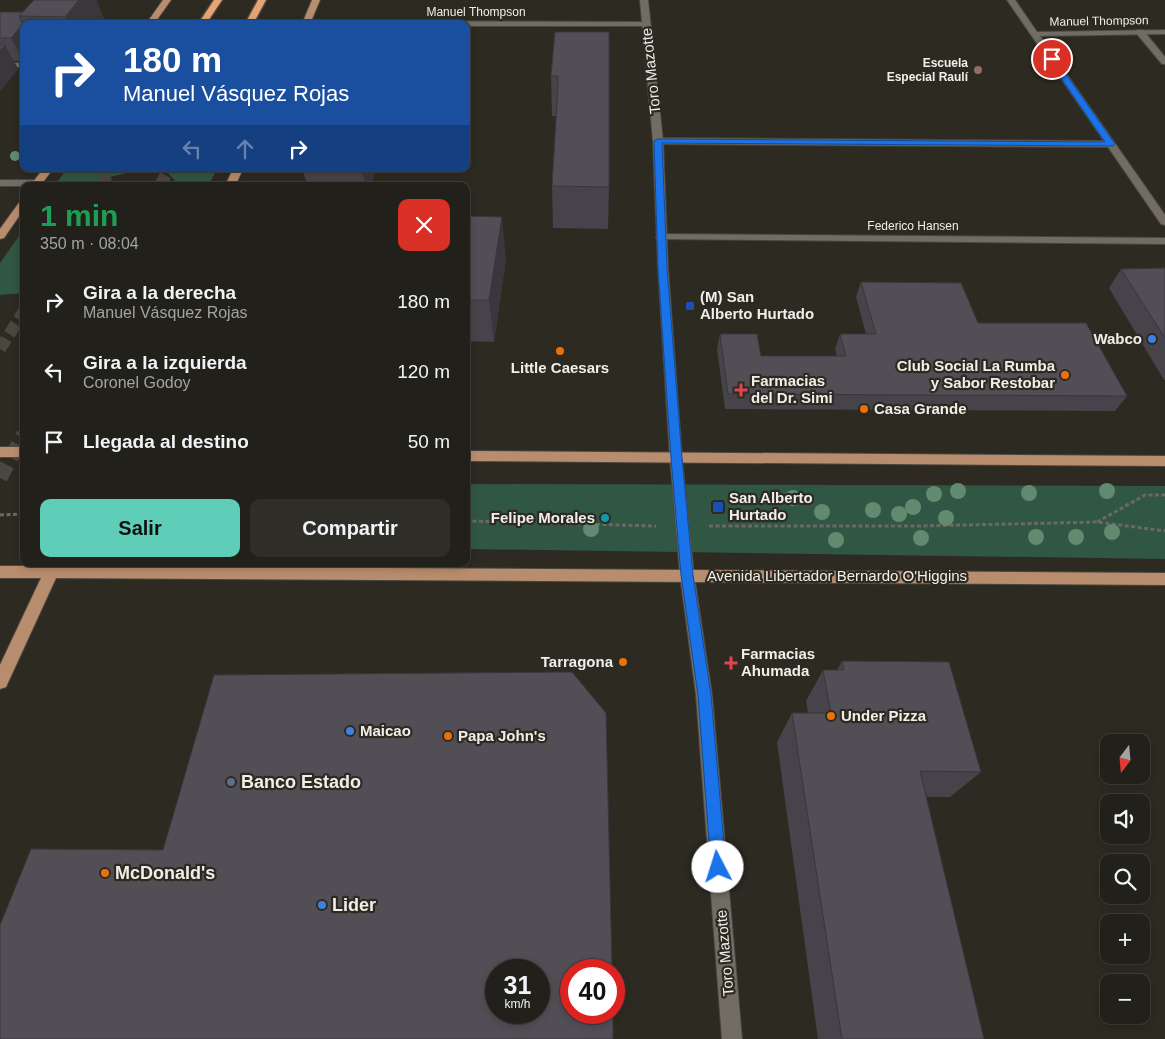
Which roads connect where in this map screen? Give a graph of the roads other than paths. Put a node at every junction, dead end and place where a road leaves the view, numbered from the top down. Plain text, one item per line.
1 (166, 0) edge
2 (218, 0) edge
3 (262, 0) edge
4 (316, 0) edge
5 (644, 0) edge
6 (1011, 0) edge
7 (153, 20) edge
8 (205, 20) edge
9 (251, 20) edge
10 (307, 20) edge
11 (470, 23) edge
12 (646, 24) junction
13 (1140, 32) junction
14 (1165, 32) edge
15 (1034, 34) junction
16 (1165, 62) edge
17 (0, 65) edge
18 (20, 65) edge
19 (658, 141) junction
20 (1111, 144) junction
21 (0, 183) edge
22 (20, 184) edge
23 (20, 208) edge
24 (1165, 222) edge
25 (0, 236) edge
26 (661, 237) junction
27 (1165, 241) edge
28 (0, 452) edge
29 (20, 452) edge
30 (470, 456) edge
31 (676, 458) junction
32 (1165, 461) edge
33 (53, 568) edge
34 (0, 572) edge
35 (687, 575) junction
36 (1165, 579) edge
37 (0, 682) edge
38 (732, 1039) edge

1 - 7 main road
2 - 8 highway
3 - 9 highway
4 - 10 main road
5 - 12 street, Toro Mazotte
6 - 15 street
11 - 12 street, Manuel Thompson
12 - 19 street, Toro Mazotte
13 - 14 street, Manuel Thompson
13 - 15 street, Manuel Thompson
13 - 16 street
15 - 20 street
17 - 18 street
19 - 20 street
19 - 26 street, Toro Mazotte
20 - 24 street
21 - 22 street
23 - 25 main road
26 - 27 street, Federico Hansen
26 - 31 street, Toro Mazotte
28 - 29 main road
30 - 31 main road
31 - 32 main road
31 - 35 street, Toro Mazotte
33 - 34 main road, Avenida Libertador Bernardo O'Higgins
33 - 35 main road, Avenida Libertador Bernardo O'Higgins
33 - 37 main road
35 - 36 main road, Avenida Libertador Bernardo O'Higgins
35 - 38 street, Toro Mazotte

